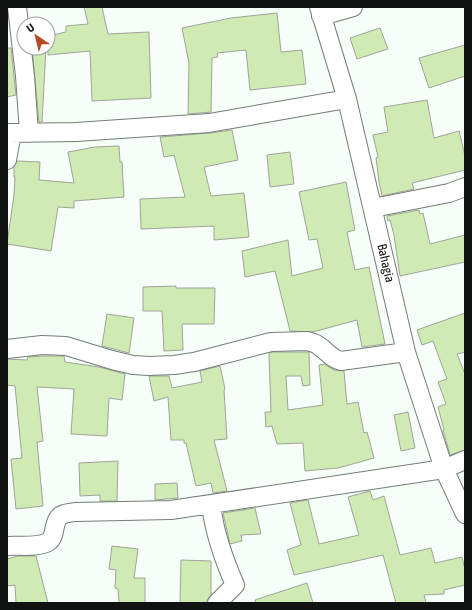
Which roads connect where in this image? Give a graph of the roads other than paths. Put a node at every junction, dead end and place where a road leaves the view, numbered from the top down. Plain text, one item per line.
1 (17, 7) edge
2 (353, 7) edge
3 (320, 11) edge
4 (347, 99) junction
5 (16, 133) edge
6 (7, 160) edge
7 (465, 187) edge
8 (373, 208) junction
9 (7, 349) edge
10 (406, 352) junction
11 (465, 460) edge
12 (444, 469) junction
13 (211, 504) junction
14 (465, 514) edge
15 (7, 546) edge
16 (217, 603) edge

1 - 5 street
2 - 3 street
3 - 4 street, Bahagia
4 - 5 street
4 - 8 street, Bahagia
5 - 6 street
7 - 8 street
8 - 10 street, Bahagia
9 - 10 street
10 - 12 street, Bahagia
11 - 12 street
12 - 13 street
12 - 14 street, Bahagia
13 - 15 street
13 - 16 street

